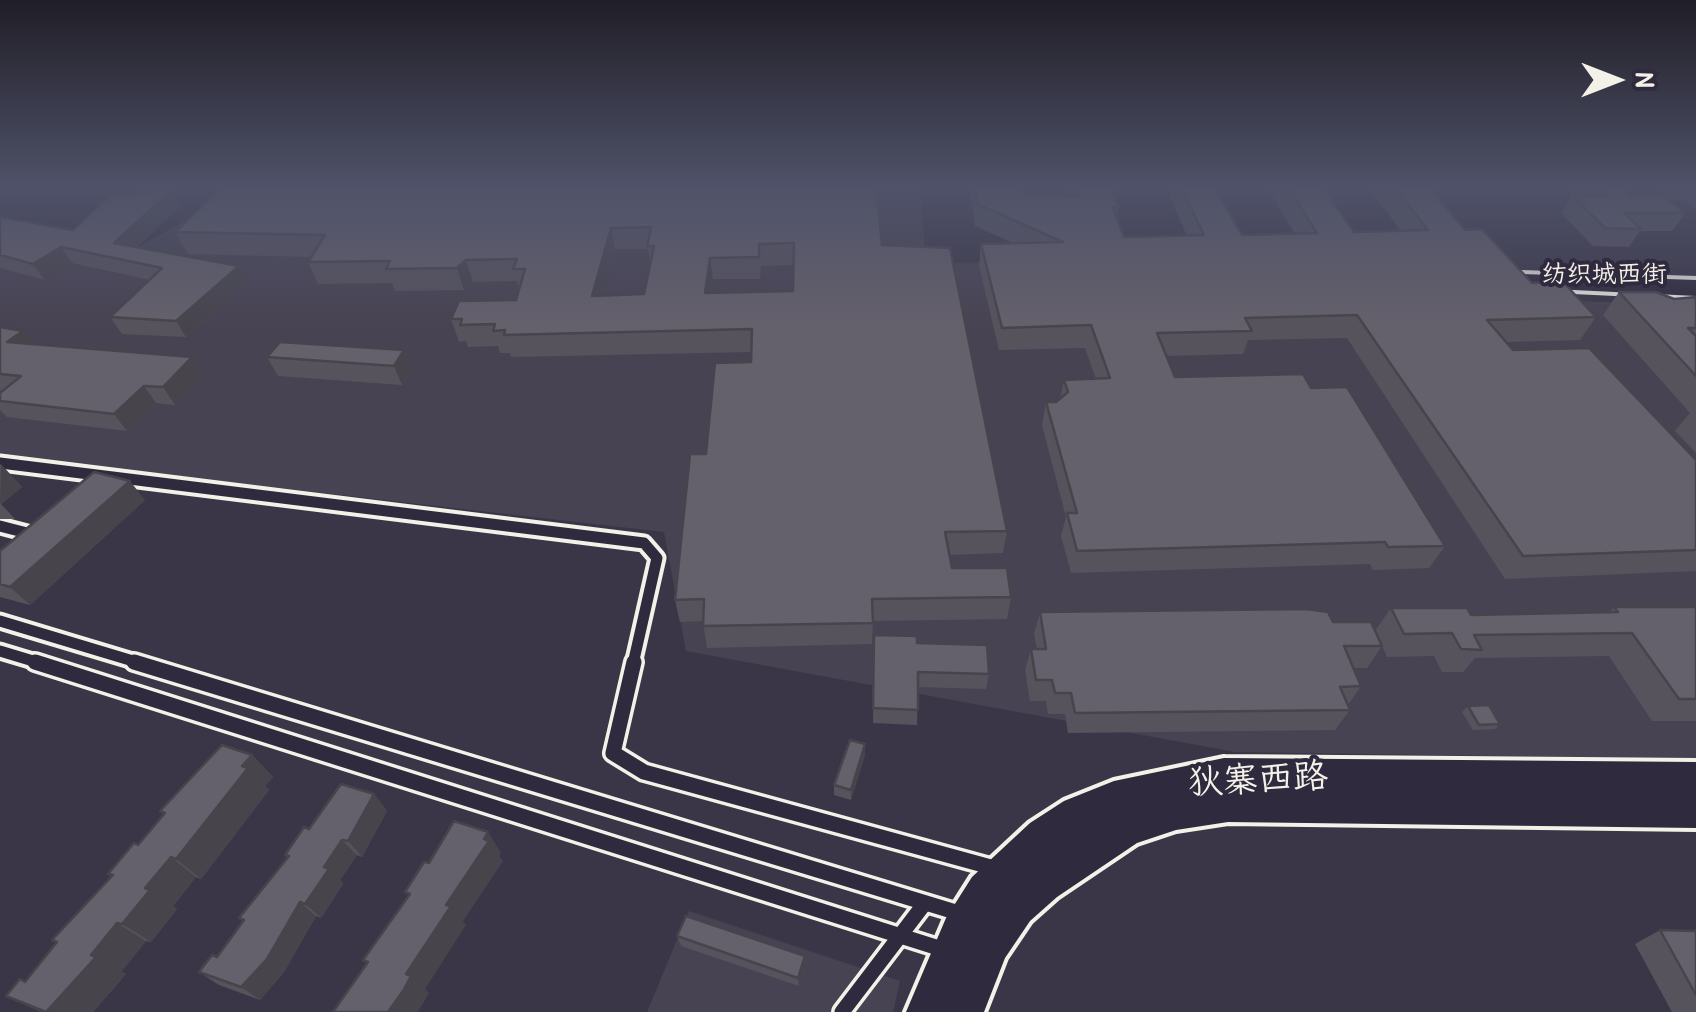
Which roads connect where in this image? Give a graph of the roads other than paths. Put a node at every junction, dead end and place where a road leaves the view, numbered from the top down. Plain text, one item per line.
1 (1696, 274) edge
2 (1696, 288) edge
3 (0, 463) edge
4 (0, 526) edge
5 (10, 551) edge
6 (0, 622) edge
7 (0, 651) edge
8 (1696, 781) edge
9 (1696, 808) edge
10 (1026, 877) junction
11 (925, 903) junction
12 (900, 936) junction
13 (976, 939) junction
14 (842, 1012) edge
15 (930, 1012) edge
16 (960, 1012) edge

1 - 2 main road, 纺织城西街
3 - 10 lane
4 - 5 lane
6 - 11 lane
7 - 12 lane
8 - 10 main road, 狄寨西路
9 - 10 main road, 狄寨西路
10 - 13 main road, 狄寨西路
11 - 12 lane
11 - 13 lane
12 - 13 lane
12 - 14 lane
13 - 15 main road, 狄寨西路
13 - 16 main road, 狄寨西路

